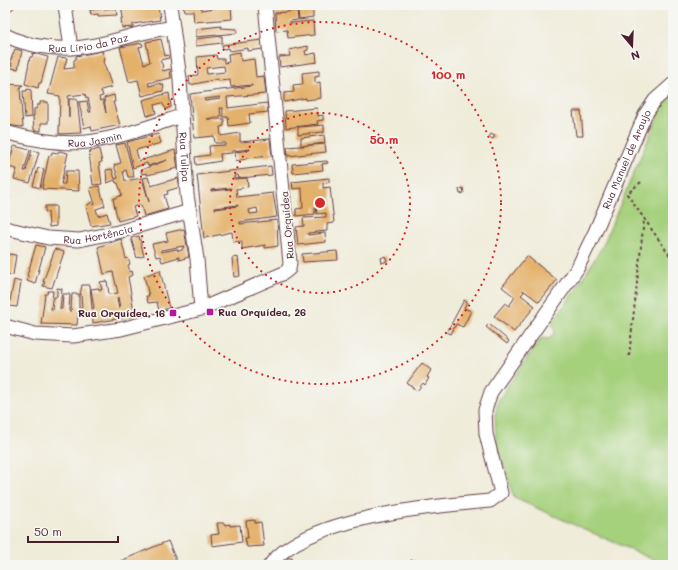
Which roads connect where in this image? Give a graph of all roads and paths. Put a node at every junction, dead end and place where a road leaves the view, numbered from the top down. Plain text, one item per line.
1 (65, 5) edge
2 (170, 5) edge
3 (265, 5) edge
4 (173, 28) junction
5 (5, 35) edge
6 (71, 48) junction
7 (673, 84) edge
8 (181, 116) junction
9 (5, 132) edge
10 (641, 182) dead end
11 (190, 211) junction
12 (644, 219) junction
13 (5, 228) edge
14 (673, 260) edge
15 (201, 309) junction
16 (5, 326) edge
17 (629, 356) dead end
18 (270, 565) edge

1 - 6 street
2 - 4 street, Rua Tulipa
3 - 15 street, Rua Orquídea
4 - 6 street, Rua Lírio da Paz
4 - 8 street, Rua Tulipa
5 - 6 street, Rua Lírio da Paz
7 - 18 street, Rua Manuel de Araujo
8 - 9 street, Rua Jasmin
8 - 11 street, Rua Tulipa
10 - 12 path
11 - 13 street, Rua Hortência
11 - 15 street, Rua Tulipa
12 - 14 path
12 - 17 path
15 - 16 street, Rua Orquídea

